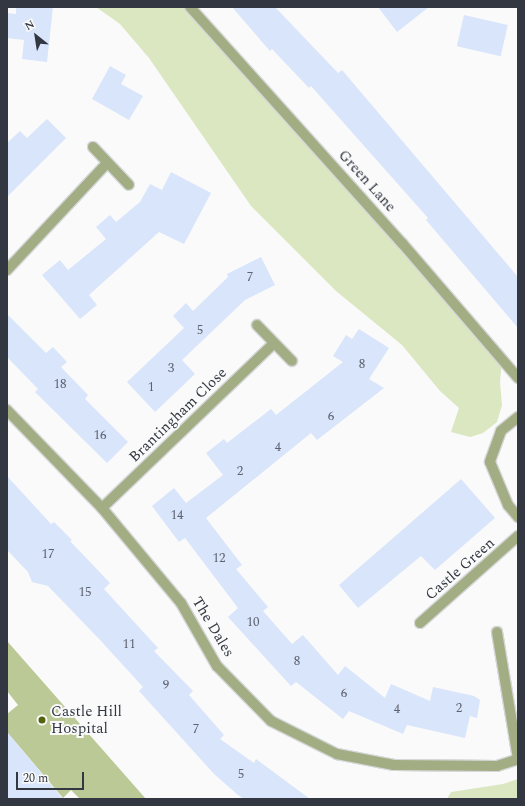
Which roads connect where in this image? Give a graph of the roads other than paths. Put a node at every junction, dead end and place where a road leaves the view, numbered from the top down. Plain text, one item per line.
1 (190, 7) edge
2 (93, 147) dead end
3 (107, 163) junction
4 (129, 185) dead end
5 (7, 270) edge
6 (258, 325) dead end
7 (274, 343) junction
8 (292, 361) dead end
9 (518, 378) edge
10 (7, 410) edge
11 (518, 417) edge
12 (102, 508) junction
13 (518, 517) edge
14 (518, 536) edge
15 (420, 623) dead end
16 (497, 632) dead end
17 (518, 759) edge

1 - 9 street, Green Lane
2 - 3 street
3 - 4 street
3 - 5 street
6 - 7 street
7 - 8 street
7 - 12 street, Brantingham Close
10 - 12 street, The Dales
11 - 13 street
12 - 17 street, The Dales
14 - 15 street, Castle Green
16 - 17 street

